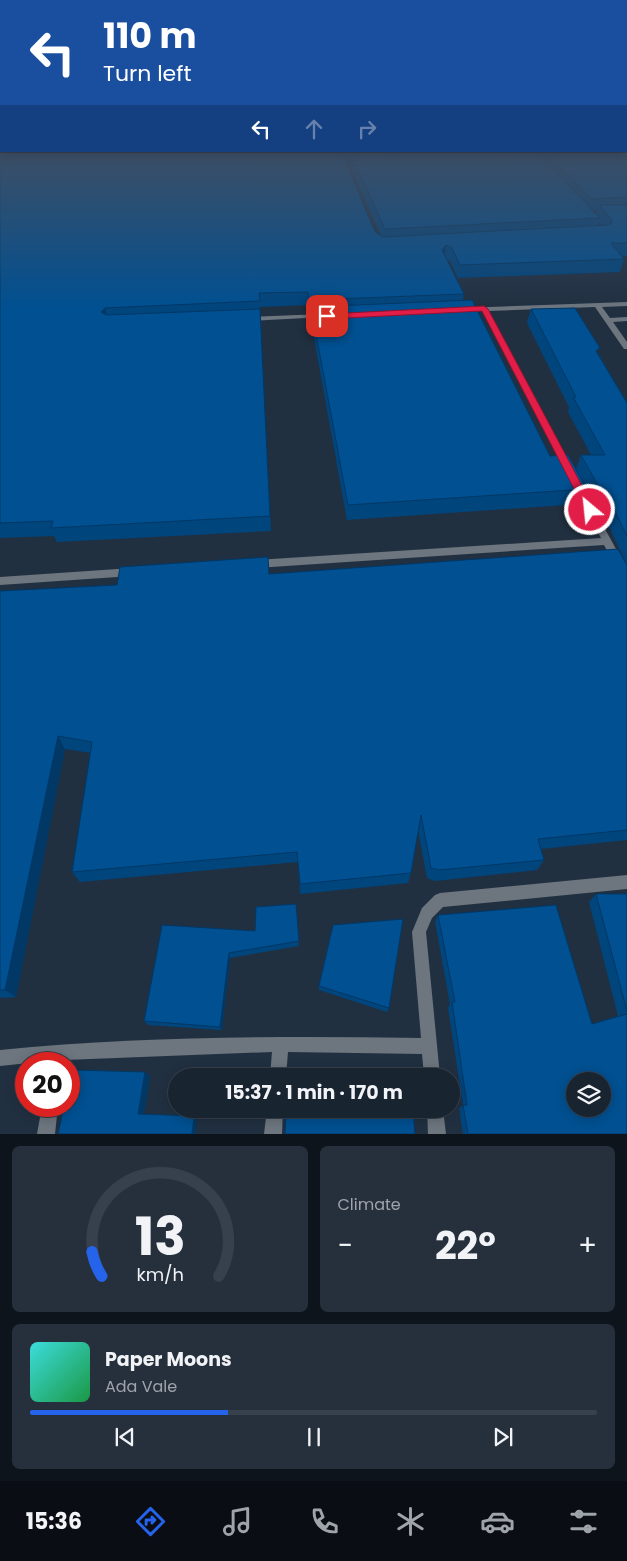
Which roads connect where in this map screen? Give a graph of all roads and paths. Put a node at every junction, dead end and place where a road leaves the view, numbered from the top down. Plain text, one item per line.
1 (465, 302) edge
2 (627, 304) edge
3 (598, 306) junction
4 (484, 309) junction
5 (459, 310) edge
6 (468, 310) junction
7 (335, 316) edge
8 (627, 319) edge
9 (238, 320) edge
10 (609, 320) junction
11 (627, 347) edge
12 (607, 541) junction
13 (249, 564) edge
14 (139, 572) edge
15 (627, 578) edge
16 (0, 580) edge
17 (627, 882) edge
18 (281, 1044) junction
19 (430, 1046) junction
20 (80, 1057) edge
21 (0, 1058) edge
22 (15, 1058) edge
23 (279, 1068) edge
24 (431, 1068) edge
25 (48, 1117) edge
26 (274, 1118) edge
27 (436, 1118) edge
28 (46, 1134) edge
29 (273, 1134) edge
30 (437, 1134) edge

1 - 6 street
2 - 3 street
3 - 4 street
3 - 10 street
4 - 6 street
4 - 12 street
5 - 6 street
7 - 9 street
8 - 10 street
10 - 11 street
12 - 13 street
12 - 15 street
14 - 16 street
17 - 19 street
18 - 19 street
18 - 20 street
18 - 23 street
19 - 24 street
21 - 22 street
25 - 28 street
26 - 29 street
27 - 30 street

